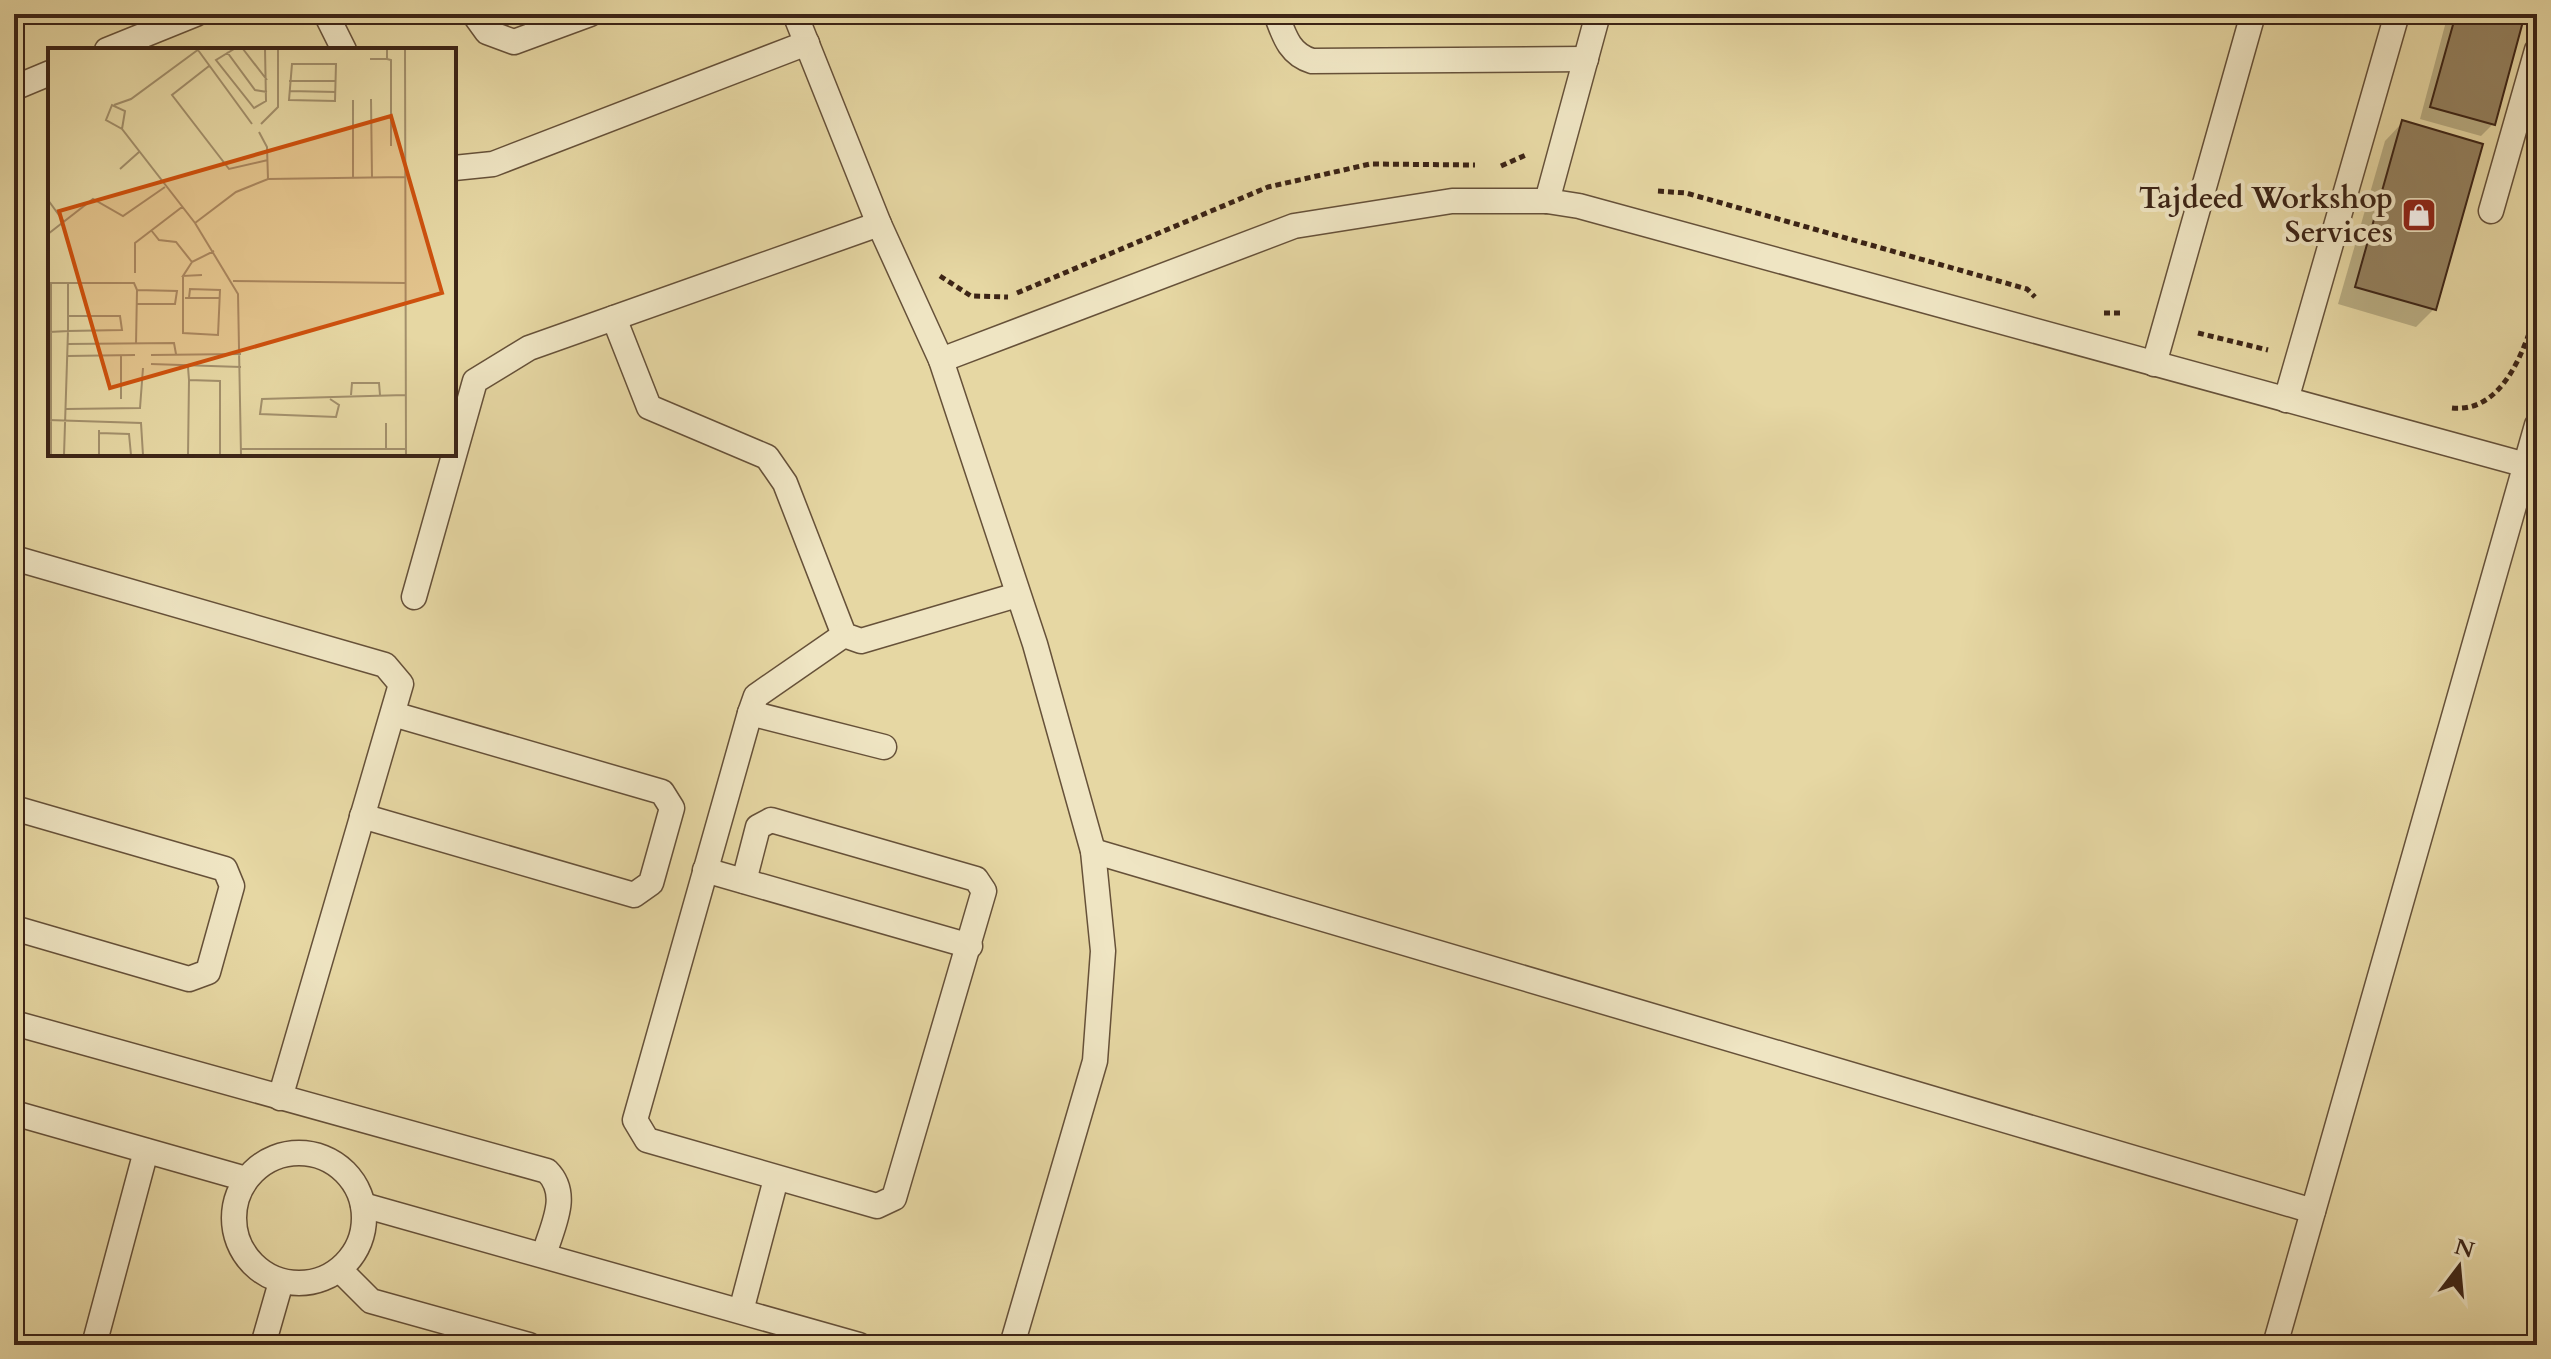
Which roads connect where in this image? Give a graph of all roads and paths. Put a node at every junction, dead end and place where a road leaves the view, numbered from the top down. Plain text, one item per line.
1 (196, 14) edge
2 (326, 14) edge
3 (474, 14) edge
4 (590, 14) edge
5 (795, 14) edge
6 (1276, 14) edge
7 (1598, 14) edge
8 (2253, 14) edge
9 (2397, 14) edge
10 (807, 43) junction
11 (112, 48) edge
12 (343, 48) edge
13 (2537, 50) edge
14 (1586, 59) junction
15 (48, 74) edge
16 (15, 84) edge
17 (456, 168) edge
18 (1646, 190) dead end
19 (1547, 201) junction
20 (2491, 211) dead end
21 (879, 224) junction
22 (2537, 255) edge
23 (2537, 262) edge
24 (934, 272) dead end
25 (1039, 283) dead end
26 (2044, 306) dead end
27 (2537, 309) edge
28 (2123, 313) dead end
29 (2092, 314) dead end
30 (614, 318) junction
31 (2198, 333) dead end
32 (2277, 353) dead end
33 (941, 360) junction
34 (2154, 364) junction
35 (2286, 400) junction
36 (2439, 407) dead end
37 (2537, 425) edge
38 (456, 448) edge
39 (454, 456) edge
40 (2526, 465) junction
41 (14, 558) edge
42 (1017, 595) junction
43 (414, 597) dead end
44 (844, 635) junction
45 (750, 713) junction
46 (393, 714) junction
47 (884, 747) dead end
48 (14, 808) edge
49 (362, 816) junction
50 (1093, 851) junction
51 (705, 870) junction
52 (744, 881) junction
53 (14, 928) edge
54 (970, 946) junction
55 (14, 1023) edge
56 (280, 1098) junction
57 (14, 1113) edge
58 (146, 1151) junction
59 (246, 1179) junction
60 (776, 1179) junction
61 (363, 1205) junction
62 (2313, 1211) junction
63 (544, 1255) junction
64 (340, 1270) junction
65 (281, 1282) junction
66 (741, 1311) junction
67 (799, 1336) edge
68 (94, 1345) edge
69 (263, 1345) edge
70 (529, 1345) edge
71 (859, 1345) edge
72 (1012, 1345) edge
73 (2275, 1345) edge

1 - 11 lane
2 - 12 lane
3 - 4 lane
5 - 10 lane
6 - 14 lane
7 - 14 lane
8 - 34 lane
9 - 35 lane
10 - 17 lane
10 - 21 lane
13 - 20 lane
14 - 19 lane
15 - 16 lane
18 - 26 path
19 - 33 lane
19 - 34 lane
21 - 30 lane
21 - 33 lane
22 - 23 path
24 - 25 path
27 - 36 path
28 - 29 path
30 - 38 lane
30 - 44 lane
31 - 32 path
33 - 42 lane
34 - 35 lane
35 - 40 lane
37 - 40 lane
39 - 43 lane
40 - 62 lane
41 - 46 lane
42 - 44 lane
42 - 50 lane
44 - 45 lane
45 - 47 lane
45 - 51 lane
46 - 49 lane
46 - 49 lane
48 - 53 lane
49 - 56 lane
50 - 62 lane
50 - 72 lane
51 - 52 lane
51 - 60 lane
52 - 54 lane
52 - 54 lane
54 - 60 lane
55 - 56 lane
56 - 63 lane
57 - 58 lane
58 - 59 lane
58 - 68 lane
59 - 61 lane
59 - 65 lane
60 - 66 lane
61 - 63 lane
61 - 64 lane
62 - 73 lane
63 - 66 lane
64 - 65 lane
64 - 70 lane
65 - 69 lane
66 - 67 lane
67 - 71 lane

